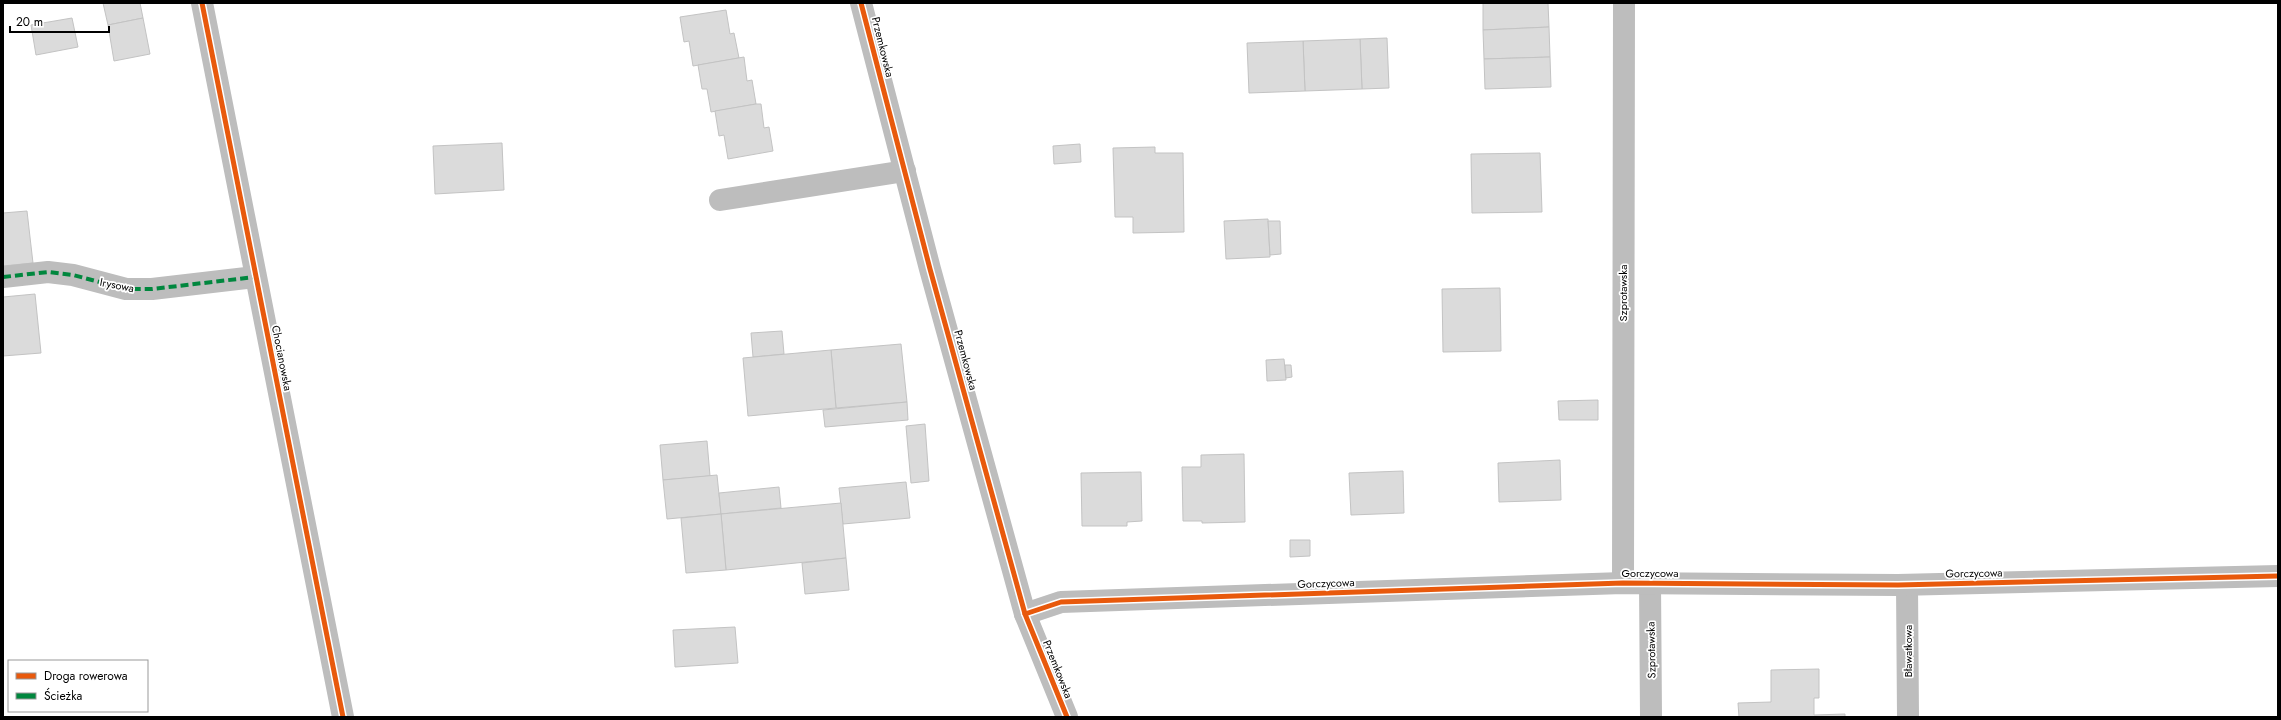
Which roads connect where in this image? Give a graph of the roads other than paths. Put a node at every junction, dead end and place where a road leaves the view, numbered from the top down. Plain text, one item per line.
1 (202, 3) edge
2 (861, 3) edge
3 (1624, 3) edge
4 (905, 171) junction
5 (720, 200) dead end
6 (3, 277) edge
7 (255, 277) junction
8 (2278, 576) edge
9 (1623, 583) junction
10 (1650, 583) junction
11 (1907, 585) junction
12 (1025, 614) junction
13 (343, 717) edge
14 (1067, 717) edge
15 (1651, 717) edge
16 (1908, 717) edge

1 - 7 street, Chocianowska
2 - 4 street, Przemkowska
3 - 9 street, Szprotawska
4 - 5 street
4 - 12 street, Przemkowska
6 - 7 street, Irysowa
7 - 13 street, Chocianowska
8 - 11 street, Gorczycowa
9 - 10 street, Gorczycowa
9 - 12 street, Gorczycowa
10 - 11 street, Gorczycowa
10 - 15 street, Szprotawska
11 - 16 street, Bławatkowa
12 - 14 street, Przemkowska

